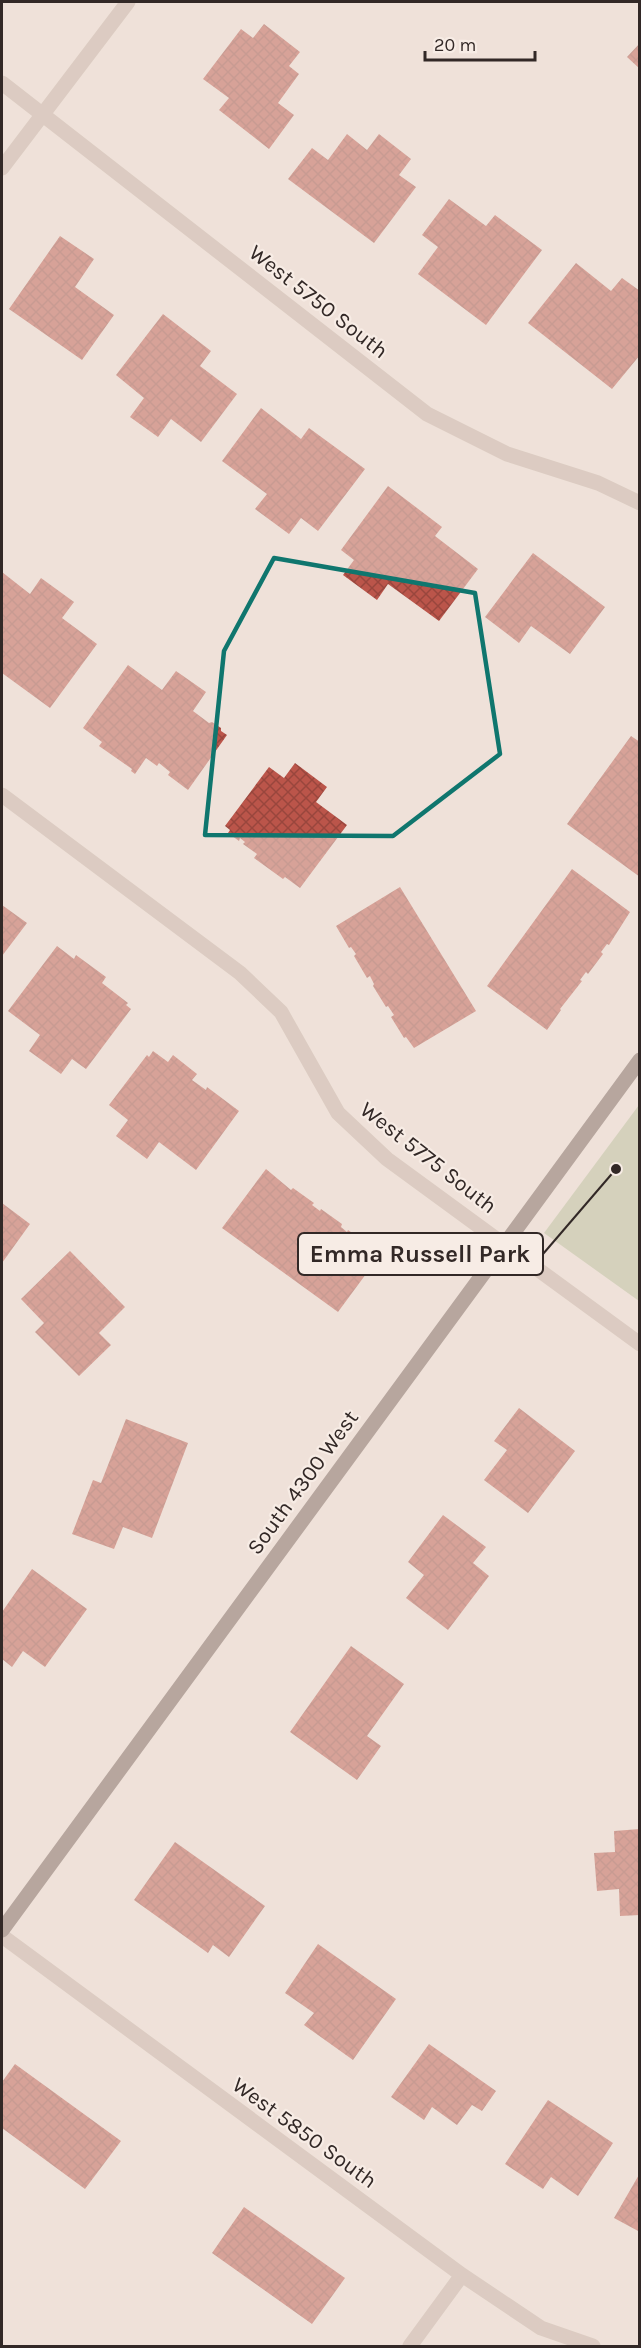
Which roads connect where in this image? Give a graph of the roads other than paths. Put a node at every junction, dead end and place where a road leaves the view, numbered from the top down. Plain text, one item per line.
1 (128, 2) edge
2 (2, 82) edge
3 (42, 113) junction
4 (2, 168) edge
5 (639, 502) edge
6 (2, 795) edge
7 (639, 1060) edge
8 (504, 1245) junction
9 (639, 1344) edge
10 (2, 1930) edge
11 (2, 1936) edge
12 (462, 2275) junction
13 (410, 2346) edge
14 (593, 2346) edge

1 - 3 street
2 - 3 street, West 5750 South
3 - 4 street
3 - 5 street, West 5750 South
6 - 8 street, West 5775 South
7 - 8 main road, South 4300 West
8 - 9 street, West 5775 South
8 - 10 main road, South 4300 West
11 - 12 street, West 5850 South
12 - 13 street
12 - 14 street, West 5850 South

